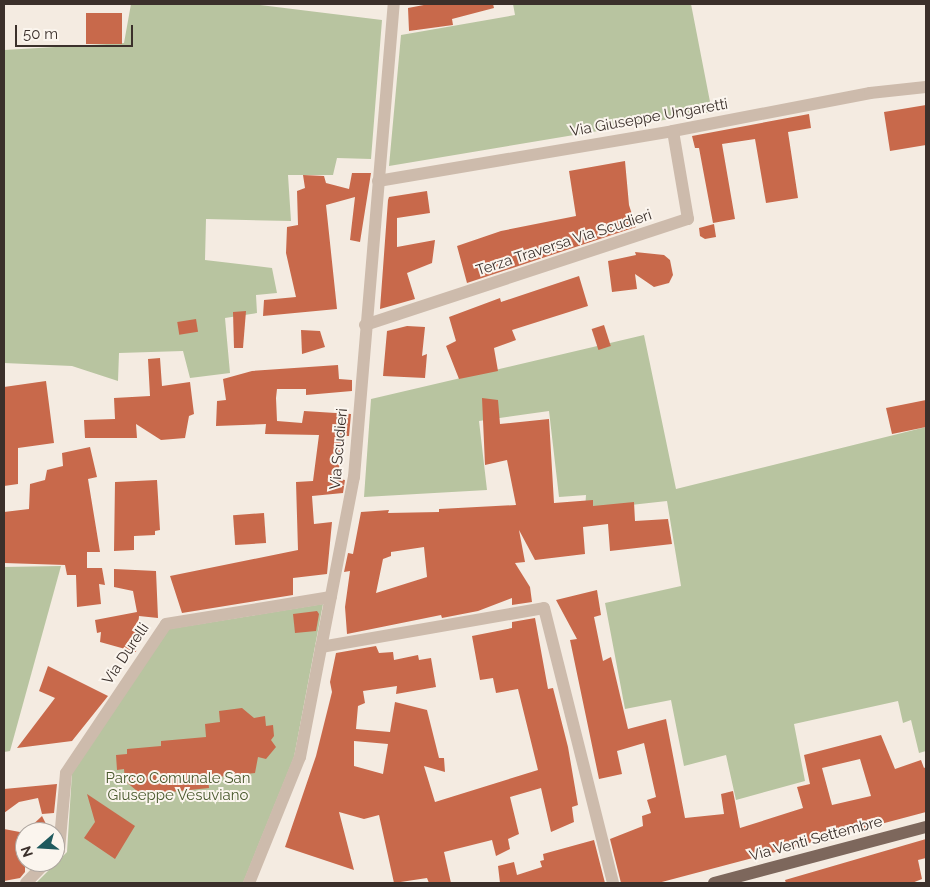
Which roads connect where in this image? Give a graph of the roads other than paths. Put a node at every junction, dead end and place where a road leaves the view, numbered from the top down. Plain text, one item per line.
1 (394, 4) edge
2 (926, 87) edge
3 (673, 131) junction
4 (378, 181) junction
5 (364, 325) junction
6 (331, 597) junction
7 (321, 647) junction
8 (62, 822) edge
9 (926, 827) edge
10 (36, 872) edge
11 (26, 883) edge
12 (249, 883) edge
13 (613, 883) edge
14 (714, 883) edge

1 - 4 street, Via Scudieri
2 - 3 street, Via Giuseppe Ungaretti
3 - 4 street, Via Giuseppe Ungaretti
3 - 5 street, Terza Traversa Via Scudieri
4 - 5 street, Via Scudieri
5 - 6 street, Via Scudieri
6 - 7 street, Via Scudieri
6 - 8 street, Via Durelli
7 - 12 street, Via Scudieri
7 - 13 street
9 - 14 main road, Via Venti Settembre
10 - 11 street

